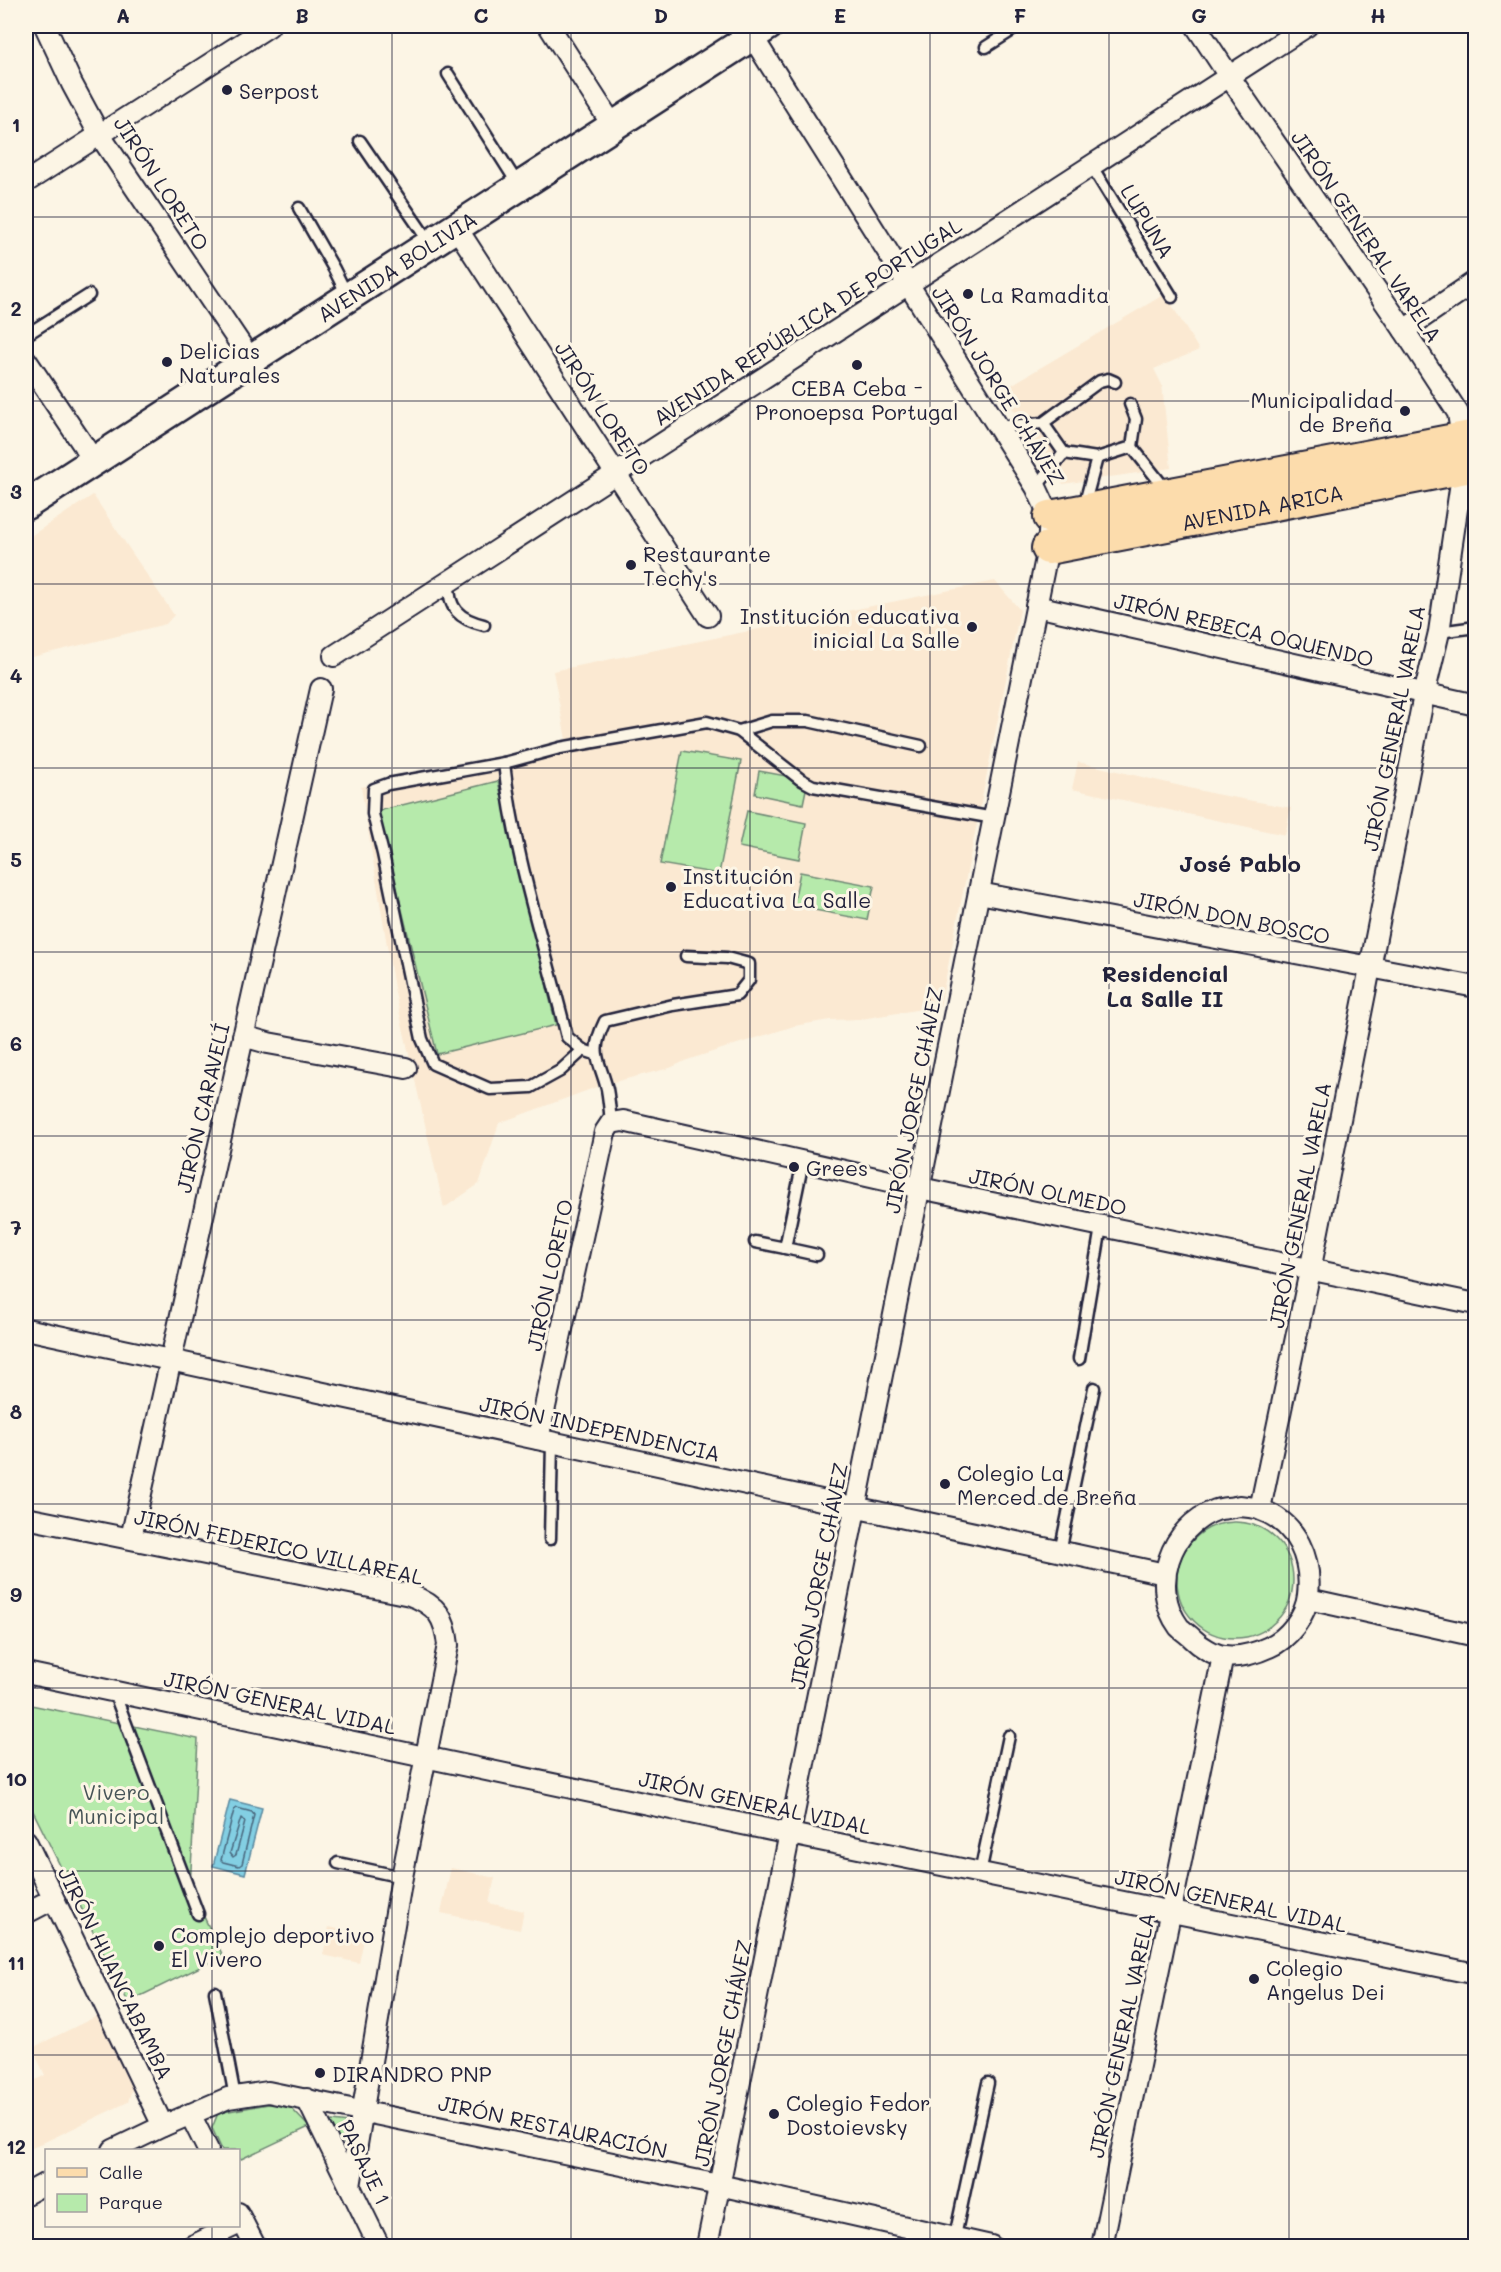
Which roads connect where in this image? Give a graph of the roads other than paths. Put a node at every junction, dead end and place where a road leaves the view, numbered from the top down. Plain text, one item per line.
1 (45, 26) edge
2 (269, 26) edge
3 (549, 26) edge
4 (1019, 26) edge
5 (1196, 26) edge
6 (1306, 26) edge
7 (1004, 29) edge
8 (760, 31) edge
9 (986, 47) dead end
10 (448, 74) dead end
11 (1229, 76) junction
12 (613, 126) junction
13 (99, 134) junction
14 (360, 141) dead end
15 (1091, 165) junction
16 (26, 182) edge
17 (519, 187) junction
18 (299, 208) dead end
19 (456, 227) junction
20 (430, 244) junction
21 (1476, 281) edge
22 (908, 284) junction
23 (89, 295) dead end
24 (348, 297) junction
25 (1172, 297) dead end
26 (1404, 330) junction
27 (26, 335) edge
28 (26, 360) edge
29 (251, 360) junction
30 (1115, 382) dead end
31 (1130, 404) dead end
32 (1043, 423) junction
33 (998, 428) junction
34 (1132, 447) junction
35 (1064, 453) junction
36 (1097, 458) junction
37 (94, 460) junction
38 (1467, 461) edge
39 (616, 473) junction
40 (1036, 487) junction
41 (1169, 494) junction
42 (26, 505) edge
43 (1476, 509) edge
44 (1083, 510) junction
45 (1050, 517) junction
46 (1048, 548) junction
47 (449, 582) junction
48 (1036, 606) junction
49 (708, 616) dead end
50 (484, 625) dead end
51 (1475, 626) edge
52 (1439, 632) junction
53 (334, 656) dead end
54 (321, 689) dead end
55 (1424, 695) junction
56 (1476, 705) edge
57 (739, 732) junction
58 (921, 746) dead end
59 (504, 763) junction
60 (994, 818) junction
61 (979, 893) junction
62 (686, 956) dead end
63 (1371, 968) junction
64 (1476, 987) edge
65 (243, 1035) junction
66 (583, 1050) junction
67 (595, 1054) junction
68 (406, 1068) dead end
69 (611, 1123) junction
70 (803, 1161) junction
71 (920, 1188) junction
72 (1101, 1227) junction
73 (755, 1242) dead end
74 (785, 1248) junction
75 (817, 1255) dead end
76 (1310, 1271) junction
77 (1476, 1304) edge
78 (26, 1329) edge
79 (1079, 1359) dead end
80 (170, 1360) junction
81 (1094, 1388) dead end
82 (545, 1441) junction
83 (856, 1508) junction
84 (1260, 1509) junction
85 (26, 1518) edge
86 (131, 1538) junction
87 (550, 1539) dead end
88 (1060, 1552) junction
89 (1165, 1574) junction
90 (1308, 1599) junction
91 (1476, 1636) edge
92 (1223, 1656) junction
93 (26, 1673) edge
94 (114, 1692) junction
95 (1009, 1736) dead end
96 (427, 1757) junction
97 (790, 1834) junction
98 (26, 1841) edge
99 (338, 1863) dead end
100 (980, 1873) junction
101 (402, 1878) junction
102 (53, 1899) junction
103 (1170, 1912) junction
104 (26, 1913) edge
105 (198, 1914) dead end
106 (1476, 1974) edge
107 (215, 1992) dead end
108 (988, 2083) dead end
109 (235, 2097) junction
110 (307, 2099) junction
111 (361, 2110) junction
112 (190, 2114) junction
113 (163, 2126) junction
114 (117, 2149) edge
115 (207, 2149) edge
116 (45, 2184) edge
117 (719, 2185) junction
118 (350, 2186) junction
119 (26, 2194) edge
120 (240, 2224) edge
121 (227, 2227) edge
122 (954, 2243) edge
123 (192, 2247) edge
124 (255, 2247) edge
125 (379, 2247) edge
126 (707, 2247) edge
127 (991, 2247) edge
128 (1102, 2247) edge

1 - 13 street, JIRÓN LORETO
2 - 13 street
3 - 12 street
4 - 7 lane
5 - 11 street, JIRÓN GENERAL VARELA
6 - 11 street, AVENIDA REPÚBLICA DE PORTUGAL
7 - 9 lane
8 - 12 main road, AVENIDA BOLIVIA
8 - 22 street, JIRÓN JORGE CHÁVEZ
10 - 17 lane
11 - 15 street, AVENIDA REPÚBLICA DE PORTUGAL
11 - 26 street, JIRÓN GENERAL VARELA
12 - 17 main road, AVENIDA BOLIVIA
13 - 16 street
13 - 29 street, JIRÓN LORETO
14 - 20 lane
15 - 22 street, AVENIDA REPÚBLICA DE PORTUGAL
15 - 25 lane, LUPUNA
17 - 19 main road, AVENIDA BOLIVIA
18 - 24 lane
19 - 20 main road, AVENIDA BOLIVIA
19 - 39 street, JIRÓN LORETO
20 - 24 main road, AVENIDA BOLIVIA
21 - 26 street
22 - 33 street, JIRÓN JORGE CHÁVEZ
22 - 39 street, AVENIDA REPÚBLICA DE PORTUGAL
23 - 27 lane
24 - 29 main road, AVENIDA BOLIVIA
26 - 38 street, JIRÓN GENERAL VARELA
28 - 37 street
29 - 37 main road, AVENIDA BOLIVIA
30 - 32 lane
31 - 34 lane
32 - 33 lane
32 - 35 lane
33 - 40 street, JIRÓN JORGE CHÁVEZ
34 - 36 lane
34 - 41 lane
35 - 36 lane
35 - 40 lane
36 - 44 lane
37 - 42 main road, AVENIDA BOLIVIA
38 - 41 main road, AVENIDA ARICA
38 - 43 lane
38 - 46 main road, AVENIDA ARICA
38 - 52 street, JIRÓN GENERAL VARELA
39 - 47 street, AVENIDA REPÚBLICA DE PORTUGAL
39 - 49 street, JIRÓN LORETO
40 - 45 street, JIRÓN JORGE CHÁVEZ
41 - 44 main road, AVENIDA ARICA
44 - 45 main road, AVENIDA ARICA
45 - 46 street, JIRÓN JORGE CHÁVEZ
46 - 48 street, JIRÓN JORGE CHÁVEZ
47 - 50 lane
47 - 53 street, AVENIDA REPÚBLICA DE PORTUGAL
48 - 55 street, JIRÓN REBECA OQUENDO
48 - 60 street, JIRÓN JORGE CHÁVEZ
51 - 52 lane
52 - 55 street, JIRÓN GENERAL VARELA
54 - 65 street, JIRÓN CARAVELÍ
55 - 56 street, JIRÓN REBECA OQUENDO
55 - 63 street, JIRÓN GENERAL VARELA
57 - 58 lane
57 - 59 lane
57 - 60 lane
59 - 66 lane
59 - 66 lane
60 - 61 street, JIRÓN JORGE CHÁVEZ
61 - 63 street, JIRÓN DON BOSCO
61 - 71 street, JIRÓN JORGE CHÁVEZ
62 - 67 lane
63 - 64 street, JIRÓN DON BOSCO
63 - 76 street, JIRÓN GENERAL VARELA
65 - 68 street
65 - 80 street, JIRÓN CARAVELÍ
66 - 67 lane
67 - 69 lane
69 - 70 street, JIRÓN OLMEDO
69 - 82 street, JIRÓN LORETO
70 - 71 street, JIRÓN OLMEDO
70 - 74 lane
71 - 72 street, JIRÓN OLMEDO
71 - 83 street, JIRÓN JORGE CHÁVEZ
72 - 76 street, JIRÓN OLMEDO
72 - 79 lane
73 - 74 lane
74 - 75 lane
76 - 77 street, JIRÓN OLMEDO
76 - 84 street, JIRÓN GENERAL VARELA
78 - 80 street, JIRÓN INDEPENDENCIA
80 - 82 street, JIRÓN INDEPENDENCIA
80 - 86 street, JIRÓN CARAVELÍ
81 - 88 lane
82 - 83 street, JIRÓN INDEPENDENCIA
82 - 87 lane
83 - 88 street, JIRÓN INDEPENDENCIA
83 - 97 street, JIRÓN JORGE CHÁVEZ
84 - 89 street
84 - 90 street
85 - 86 street, JIRÓN FEDERICO VILLAREAL
86 - 96 street, JIRÓN FEDERICO VILLAREAL
88 - 89 street, JIRÓN INDEPENDENCIA
89 - 92 street
90 - 91 street
90 - 92 street
92 - 103 street, JIRÓN GENERAL VARELA
93 - 94 street, JIRÓN GENERAL VIDAL
94 - 96 street, JIRÓN GENERAL VIDAL
94 - 105 lane
95 - 100 lane
96 - 97 street, JIRÓN GENERAL VIDAL
96 - 101 street, JIRÓN FEDERICO VILLAREAL
97 - 100 street, JIRÓN GENERAL VIDAL
97 - 117 street, JIRÓN JORGE CHÁVEZ
98 - 102 street, JIRÓN HUANCABAMBA
99 - 101 lane
100 - 103 street, JIRÓN GENERAL VIDAL
101 - 111 street, JIRÓN FEDERICO VILLAREAL
102 - 104 street
102 - 113 street, JIRÓN HUANCABAMBA
103 - 106 street, JIRÓN GENERAL VIDAL
103 - 128 street, JIRÓN GENERAL VARELA
107 - 109 lane
108 - 122 lane
109 - 110 street, JIRÓN RESTAURACIÓN
109 - 112 street, JIRÓN RESTAURACIÓN
110 - 111 street, JIRÓN RESTAURACIÓN
110 - 118 street, PASAJE 1
111 - 117 street, JIRÓN RESTAURACIÓN
111 - 118 street, JIRÓN FEDERICO VILLAREAL
112 - 113 street, JIRÓN RESTAURACIÓN
112 - 115 street
113 - 114 street, JIRÓN RESTAURACIÓN
116 - 119 street
117 - 122 street, JIRÓN RESTAURACIÓN
117 - 126 street, JIRÓN JORGE CHÁVEZ
118 - 125 street, PASAJE 1
120 - 124 street
121 - 123 street
122 - 127 street, JIRÓN RESTAURACIÓN

